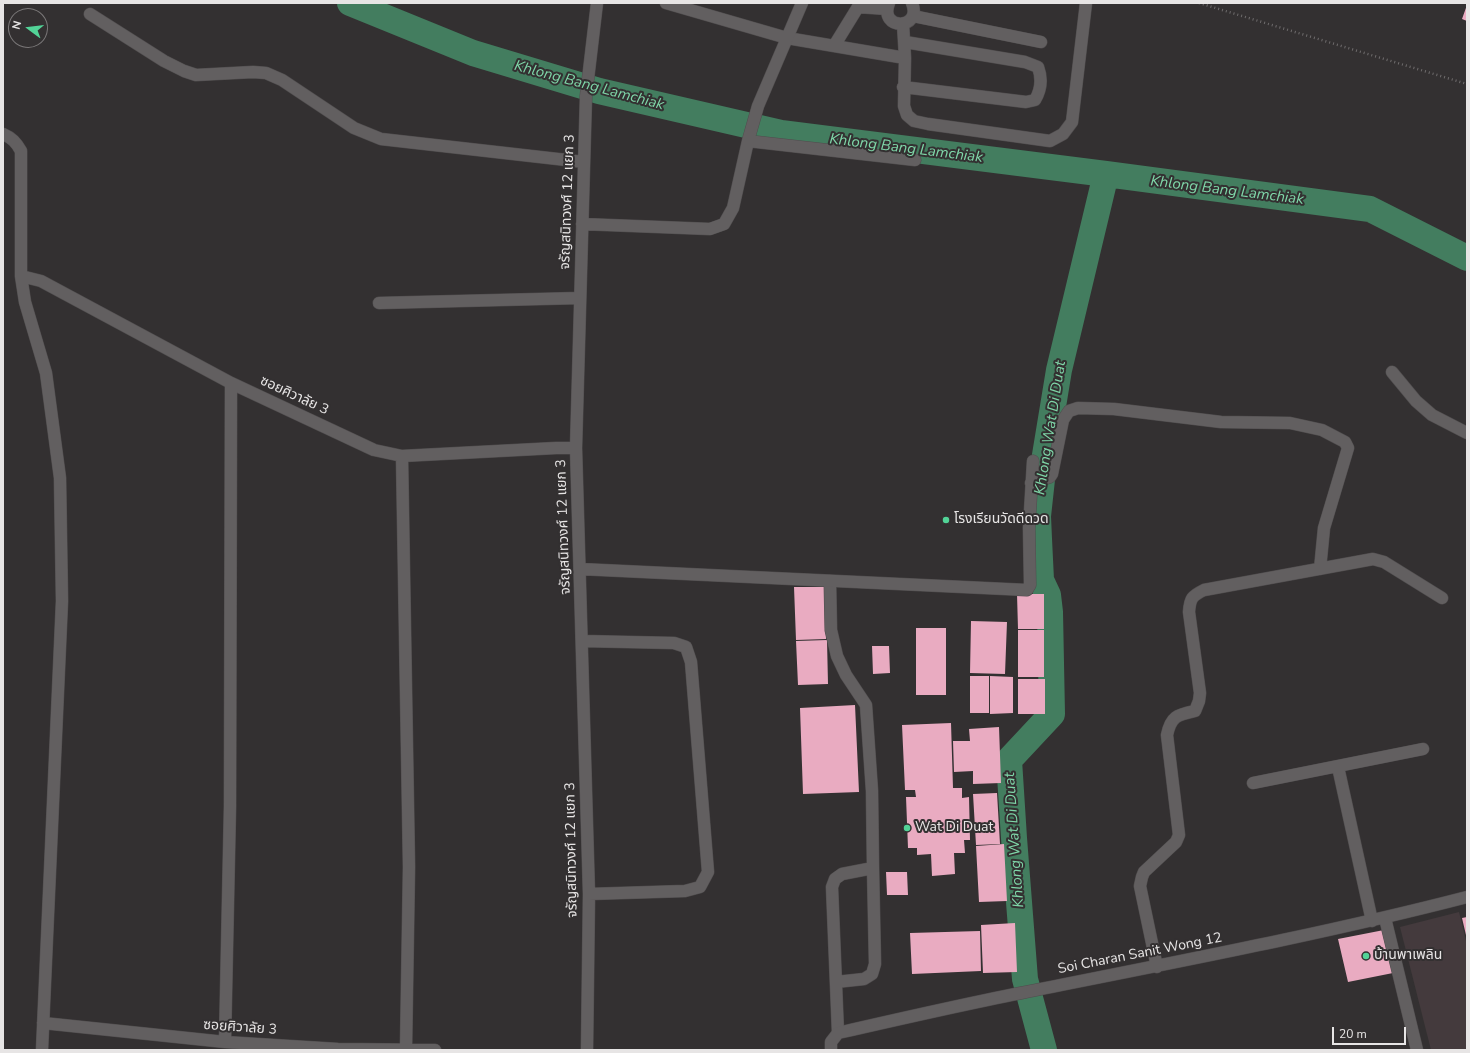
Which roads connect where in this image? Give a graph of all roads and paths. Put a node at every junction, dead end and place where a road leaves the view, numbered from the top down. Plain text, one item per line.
1 (597, 3) edge
2 (666, 3) edge
3 (802, 3) edge
4 (912, 3) edge
5 (1086, 3) edge
6 (1199, 3) edge
7 (859, 5) edge
8 (888, 6) edge
9 (90, 14) dead end
10 (913, 16) junction
11 (903, 24) junction
12 (787, 38) junction
13 (905, 42) junction
14 (1041, 42) dead end
15 (834, 46) junction
16 (905, 58) junction
17 (1467, 84) edge
18 (903, 87) junction
19 (3, 134) edge
20 (749, 137) junction
21 (915, 160) dead end
22 (584, 162) junction
23 (582, 224) junction
24 (21, 276) junction
25 (580, 298) junction
26 (378, 303) dead end
27 (1392, 372) dead end
28 (231, 383) junction
29 (1467, 433) edge
30 (576, 448) junction
31 (402, 456) junction
32 (1033, 460) dead end
33 (1033, 483) junction
34 (580, 569) junction
35 (1320, 569) junction
36 (830, 581) junction
37 (1442, 598) dead end
38 (582, 641) junction
39 (1423, 749) dead end
40 (1338, 767) junction
41 (1253, 783) dead end
42 (873, 868) junction
43 (589, 894) junction
44 (1467, 897) edge
45 (1385, 918) junction
46 (1372, 921) junction
47 (1157, 967) junction
48 (836, 982) junction
49 (43, 1023) junction
50 (838, 1033) junction
51 (225, 1042) junction
52 (190, 1045) edge
53 (338, 1049) edge
54 (406, 1049) junction
55 (42, 1050) edge
56 (435, 1050) edge
57 (587, 1050) edge
58 (831, 1050) edge
59 (1417, 1050) edge

1 - 22 street, จรัญสนิทวงศ์ 12 แยก 3
2 - 12 street
3 - 12 street
4 - 10 street
5 - 18 street
6 - 17 path
7 - 8 street
7 - 15 street
8 - 11 street
9 - 22 street
10 - 11 street
10 - 14 street
11 - 13 street
12 - 15 street
12 - 20 street
13 - 16 street
13 - 18 street
15 - 16 street
16 - 18 street
19 - 24 street
20 - 21 street
20 - 23 street
22 - 23 street, จรัญสนิทวงศ์ 12 แยก 3
23 - 25 street, จรัญสนิทวงศ์ 12 แยก 3
24 - 28 street, ซอยศิวาลัย 3
24 - 49 street
25 - 26 street
25 - 30 street, จรัญสนิทวงศ์ 12 แยก 3
27 - 29 street
28 - 31 street, ซอยศิวาลัย 3
28 - 51 street
30 - 31 street, ซอยศิวาลัย 3
30 - 34 street, จรัญสนิทวงศ์ 12 แยก 3
31 - 54 street
32 - 33 street
33 - 35 street
33 - 36 street
34 - 36 street
34 - 38 street, จรัญสนิทวงศ์ 12 แยก 3
35 - 37 street
35 - 47 street
36 - 42 street
38 - 43 street, จรัญสนิทวงศ์ 12 แยก 3
38 - 43 street
39 - 40 street
40 - 41 street
40 - 46 street
42 - 48 street
42 - 48 street
43 - 57 street, จรัญสนิทวงศ์ 12 แยก 3
44 - 45 street, Soi Charan Sanit Wong 12
45 - 46 street, Soi Charan Sanit Wong 12
45 - 59 street
46 - 47 street, Soi Charan Sanit Wong 12
47 - 50 street, Soi Charan Sanit Wong 12
48 - 50 street
49 - 52 street, ซอยศิวาลัย 3
49 - 55 street
50 - 58 street
51 - 52 street, ซอยศิวาลัย 3
51 - 53 street, ซอยศิวาลัย 3
53 - 54 street, ซอยศิวาลัย 3
54 - 56 street, ซอยศิวาลัย 3

